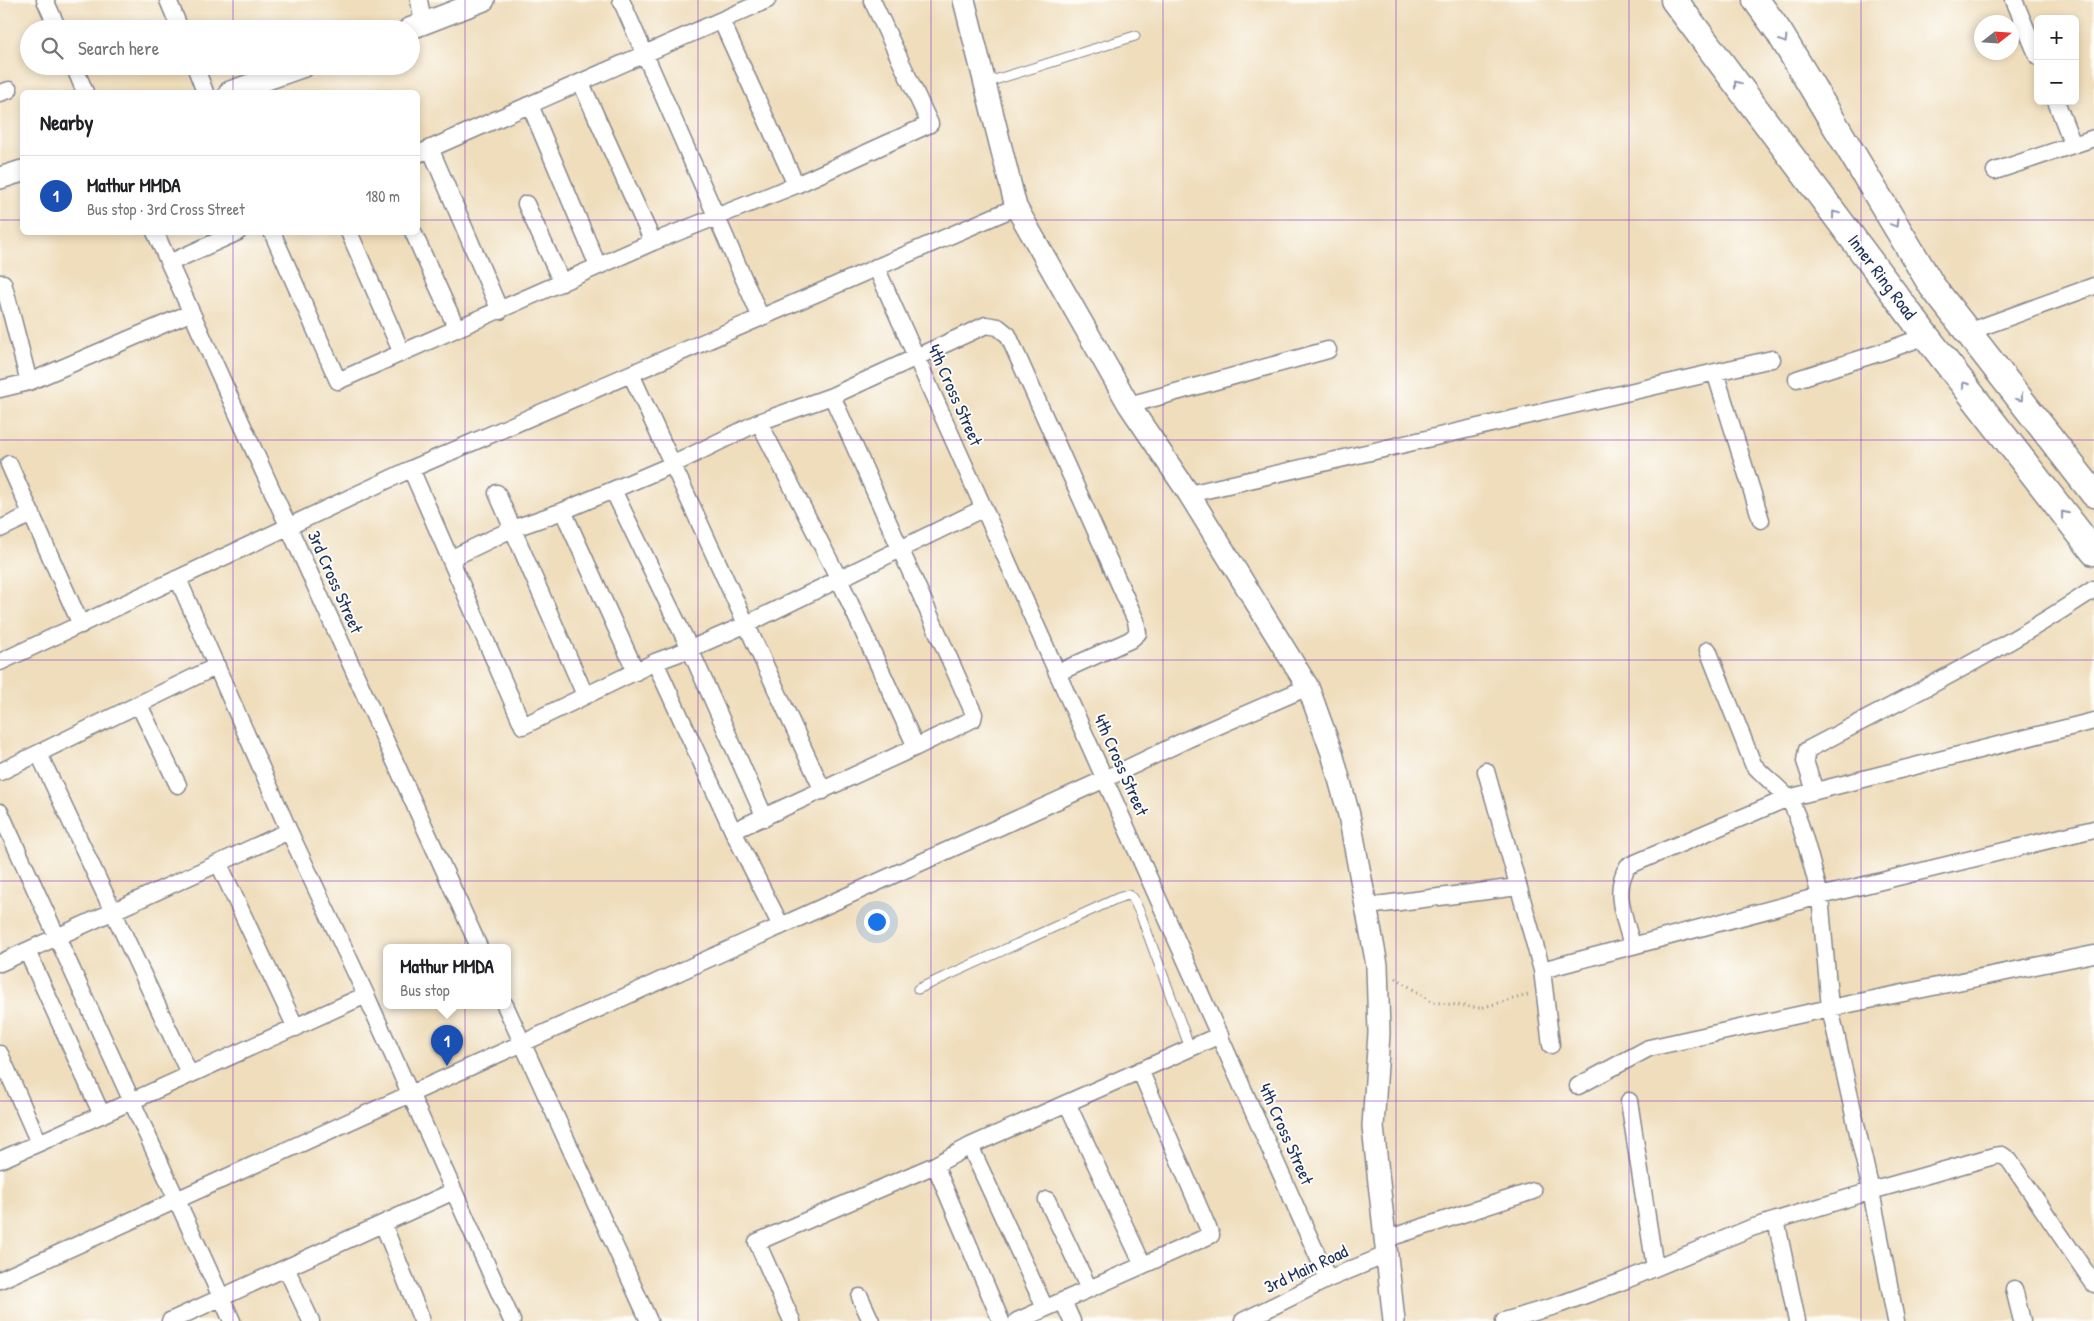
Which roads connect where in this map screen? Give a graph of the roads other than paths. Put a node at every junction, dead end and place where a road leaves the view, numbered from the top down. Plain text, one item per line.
1 (45, 0) edge
2 (168, 0) edge
3 (419, 0) edge
4 (484, 0) edge
5 (621, 0) edge
6 (767, 0) edge
7 (872, 0) edge
8 (964, 0) edge
9 (1674, 0) edge
10 (1756, 0) edge
11 (2014, 0) edge
12 (54, 20) edge
13 (176, 20) edge
14 (417, 20) edge
15 (722, 22) junction
16 (420, 24) edge
17 (1135, 36) dead end
18 (2034, 48) edge
19 (645, 55) junction
20 (78, 75) edge
21 (198, 75) edge
22 (278, 75) edge
23 (581, 83) junction
24 (985, 83) junction
25 (84, 90) edge
26 (204, 90) edge
27 (236, 90) edge
28 (530, 105) junction
29 (2058, 105) edge
30 (2094, 138) edge
31 (2073, 145) junction
32 (424, 151) edge
33 (1994, 171) dead end
34 (20, 172) edge
35 (0, 178) edge
36 (796, 186) junction
37 (526, 204) dead end
38 (1016, 208) junction
39 (717, 218) junction
40 (155, 235) edge
41 (231, 235) edge
42 (273, 235) edge
43 (350, 235) edge
44 (414, 235) edge
45 (653, 242) junction
46 (169, 263) junction
47 (598, 266) junction
48 (876, 267) junction
49 (0, 283) edge
50 (562, 283) junction
51 (2094, 286) edge
52 (500, 311) junction
53 (190, 313) junction
54 (761, 318) junction
55 (457, 329) junction
56 (1968, 332) junction
57 (1926, 336) junction
58 (1328, 350) dead end
59 (401, 351) junction
60 (916, 356) junction
61 (1772, 359) dead end
62 (1715, 372) junction
63 (631, 374) junction
64 (1797, 379) dead end
65 (29, 382) junction
66 (0, 389) edge
67 (832, 396) junction
68 (1129, 406) junction
69 (759, 422) junction
70 (9, 464) dead end
71 (674, 464) junction
72 (410, 469) junction
73 (613, 490) junction
74 (497, 494) dead end
75 (1189, 494) junction
76 (2094, 494) edge
77 (984, 508) junction
78 (563, 511) junction
79 (32, 514) junction
80 (1761, 520) dead end
81 (288, 526) junction
82 (0, 529) edge
83 (512, 529) junction
84 (901, 548) junction
85 (2094, 552) edge
86 (450, 559) junction
87 (178, 579) junction
88 (839, 579) junction
89 (2094, 588) edge
90 (747, 624) junction
91 (81, 625) junction
92 (690, 649) junction
93 (1708, 650) dead end
94 (0, 662) edge
95 (655, 662) junction
96 (217, 666) junction
97 (636, 672) junction
98 (1057, 673) junction
99 (1308, 687) junction
100 (585, 696) junction
101 (139, 705) junction
102 (2094, 721) edge
103 (916, 747) junction
104 (39, 754) junction
105 (1486, 770) dead end
106 (0, 772) edge
107 (1105, 779) junction
108 (178, 785) dead end
109 (1815, 790) junction
110 (822, 791) junction
111 (1788, 798) junction
112 (0, 812) edge
113 (765, 818) junction
114 (2094, 829) edge
115 (289, 831) junction
116 (733, 831) junction
117 (219, 864) junction
118 (1518, 887) junction
119 (1820, 896) junction
120 (1368, 906) junction
121 (113, 912) junction
122 (781, 926) junction
123 (57, 937) junction
124 (478, 944) edge
125 (1632, 945) junction
126 (27, 951) junction
127 (2094, 954) edge
128 (0, 963) edge
129 (1542, 970) junction
130 (918, 989) dead end
131 (366, 995) junction
132 (1830, 1008) junction
133 (507, 1009) edge
134 (296, 1028) junction
135 (1220, 1035) junction
136 (523, 1043) junction
137 (1551, 1045) dead end
138 (1190, 1048) junction
139 (0, 1054) edge
140 (1140, 1070) junction
141 (190, 1075) junction
142 (1578, 1086) dead end
143 (410, 1095) junction
144 (132, 1102) junction
145 (1629, 1102) dead end
146 (1067, 1103) junction
147 (102, 1116) junction
148 (39, 1142) junction
149 (970, 1146) junction
150 (0, 1160) edge
151 (935, 1164) junction
152 (454, 1191) junction
153 (1533, 1191) dead end
154 (1871, 1192) junction
155 (176, 1199) junction
156 (1047, 1200) dead end
157 (1776, 1220) junction
158 (383, 1224) junction
159 (1386, 1247) junction
160 (1143, 1265) junction
161 (286, 1268) junction
162 (1655, 1268) junction
163 (1328, 1279) junction
164 (0, 1280) edge
165 (2094, 1284) edge
166 (1089, 1289) junction
167 (2014, 1289) dead end
168 (860, 1297) dead end
169 (221, 1298) junction
170 (1063, 1300) junction
171 (1045, 1308) junction
172 (421, 1318) dead end
173 (170, 1321) edge
174 (232, 1321) edge
175 (311, 1321) edge
176 (512, 1321) edge
177 (649, 1321) edge
178 (792, 1321) edge
179 (872, 1321) edge
180 (1001, 1321) edge
181 (1017, 1321) edge
182 (1072, 1321) edge
183 (1243, 1321) edge
184 (1394, 1321) edge
185 (1504, 1321) edge
186 (1797, 1321) edge
187 (1896, 1321) edge
188 (2022, 1321) edge

1 - 12 street
2 - 13 street
3 - 14 street
4 - 16 street
5 - 19 street
6 - 15 street
7 - 36 street
8 - 24 street
57 -> 9 main road, Inner Ring Road
10 -> 56 main road, Inner Ring Road
11 - 18 street
15 - 19 street
15 - 36 street
17 - 24 lane
19 - 23 street
19 - 39 street
20 - 25 street
21 - 26 street
22 - 27 street
23 - 28 street
23 - 45 street
24 - 38 street
28 - 32 street
28 - 47 street
29 - 31 street
30 - 31 street
31 - 33 street
32 - 52 street
34 - 35 street
36 - 39 street
37 - 50 street
38 - 48 street
38 - 68 street
39 - 45 street
39 - 54 street
40 - 46 street, 3rd Cross Street
41 - 46 street
42 - 59 street
43 - 59 street
44 - 55 street
45 - 47 street
46 - 53 street, 3rd Cross Street
47 - 50 street
48 - 54 street
48 - 60 street, 4th Cross Street
49 - 65 street
50 - 52 street
51 - 56 street
52 - 55 street
53 - 65 street
53 - 81 street, 3rd Cross Street
54 - 63 street
55 - 59 street
56 -> 76 main road, Inner Ring Road
57 - 64 street
85 -> 57 main road, Inner Ring Road
58 - 68 street
60 - 67 street
60 - 77 street, 4th Cross Street
60 - 98 street
61 - 62 street
62 - 75 street
62 - 80 street
63 - 71 street
63 - 72 street
65 - 66 street
67 - 69 street
67 - 84 street
68 - 75 street
69 - 71 street
69 - 88 street
70 - 79 street
71 - 73 street
71 - 90 street
72 - 81 street
72 - 86 street
73 - 78 street
73 - 92 street
74 - 83 street
75 - 99 street
77 - 84 street
77 - 98 street, 4th Cross Street
78 - 83 street
78 - 97 street
79 - 82 street
79 - 91 street
81 - 87 street
81 - 124 street, 3rd Cross Street
83 - 86 street
83 - 100 street
84 - 88 street
84 - 103 street
86 - 100 street
87 - 91 street
87 - 96 street
88 - 90 street
88 - 103 street
89 - 109 street
90 - 92 street
90 - 110 street
91 - 94 street
92 - 95 street
92 - 113 street
93 - 111 street
95 - 97 street
95 - 116 street
96 - 101 street
96 - 115 street
97 - 100 street
98 - 107 street, 4th Cross Street
99 - 107 street
99 - 120 street
101 - 104 street
101 - 108 street
102 - 109 street
103 - 110 street
104 - 106 street
104 - 121 street
105 - 118 street
107 - 122 street
107 - 135 street, 4th Cross Street
109 - 111 street
110 - 113 street
111 - 119 street
111 - 125 street
112 - 123 street
113 - 116 street
114 - 119 street
115 - 117 street
115 - 131 street
116 - 122 street
117 - 121 street
117 - 134 street
118 - 120 street
118 - 129 street
119 - 125 street
119 - 132 street
120 - 159 street
121 - 123 street
121 - 141 street
122 - 136 street
123 - 126 street
123 - 144 street
125 - 129 street
126 - 128 street
126 - 147 street
127 - 132 street
129 - 137 street
130 - 138 lane
131 - 134 street
131 - 143 street
132 - 142 street
132 - 154 street
133 - 136 street
134 - 141 street
135 - 138 street
135 - 163 street, 4th Cross Street
136 - 143 street
136 - 177 street
138 - 140 street
139 - 148 street
140 - 146 street
140 - 160 street
141 - 144 street
143 - 152 street
143 - 155 street
144 - 147 street
144 - 155 street
145 - 162 street
146 - 149 street
146 - 160 street
147 - 148 street
148 - 150 street
149 - 151 street
149 - 171 street
151 - 178 street
151 - 180 street
152 - 158 street
152 - 176 street
153 - 159 street, 3rd Main Road
154 - 157 street
154 - 165 street
154 - 187 street
155 - 164 street
155 - 169 street
156 - 166 street
157 - 162 street
157 - 186 street
158 - 161 street
158 - 172 street
159 - 163 street, 3rd Main Road
159 - 184 street
160 - 166 street
161 - 169 street
161 - 175 street
162 - 185 street
163 - 183 street, 3rd Main Road
166 - 170 street
167 - 188 street
168 - 179 street
169 - 173 street
169 - 174 street
170 - 171 street
170 - 182 street
171 - 181 street

